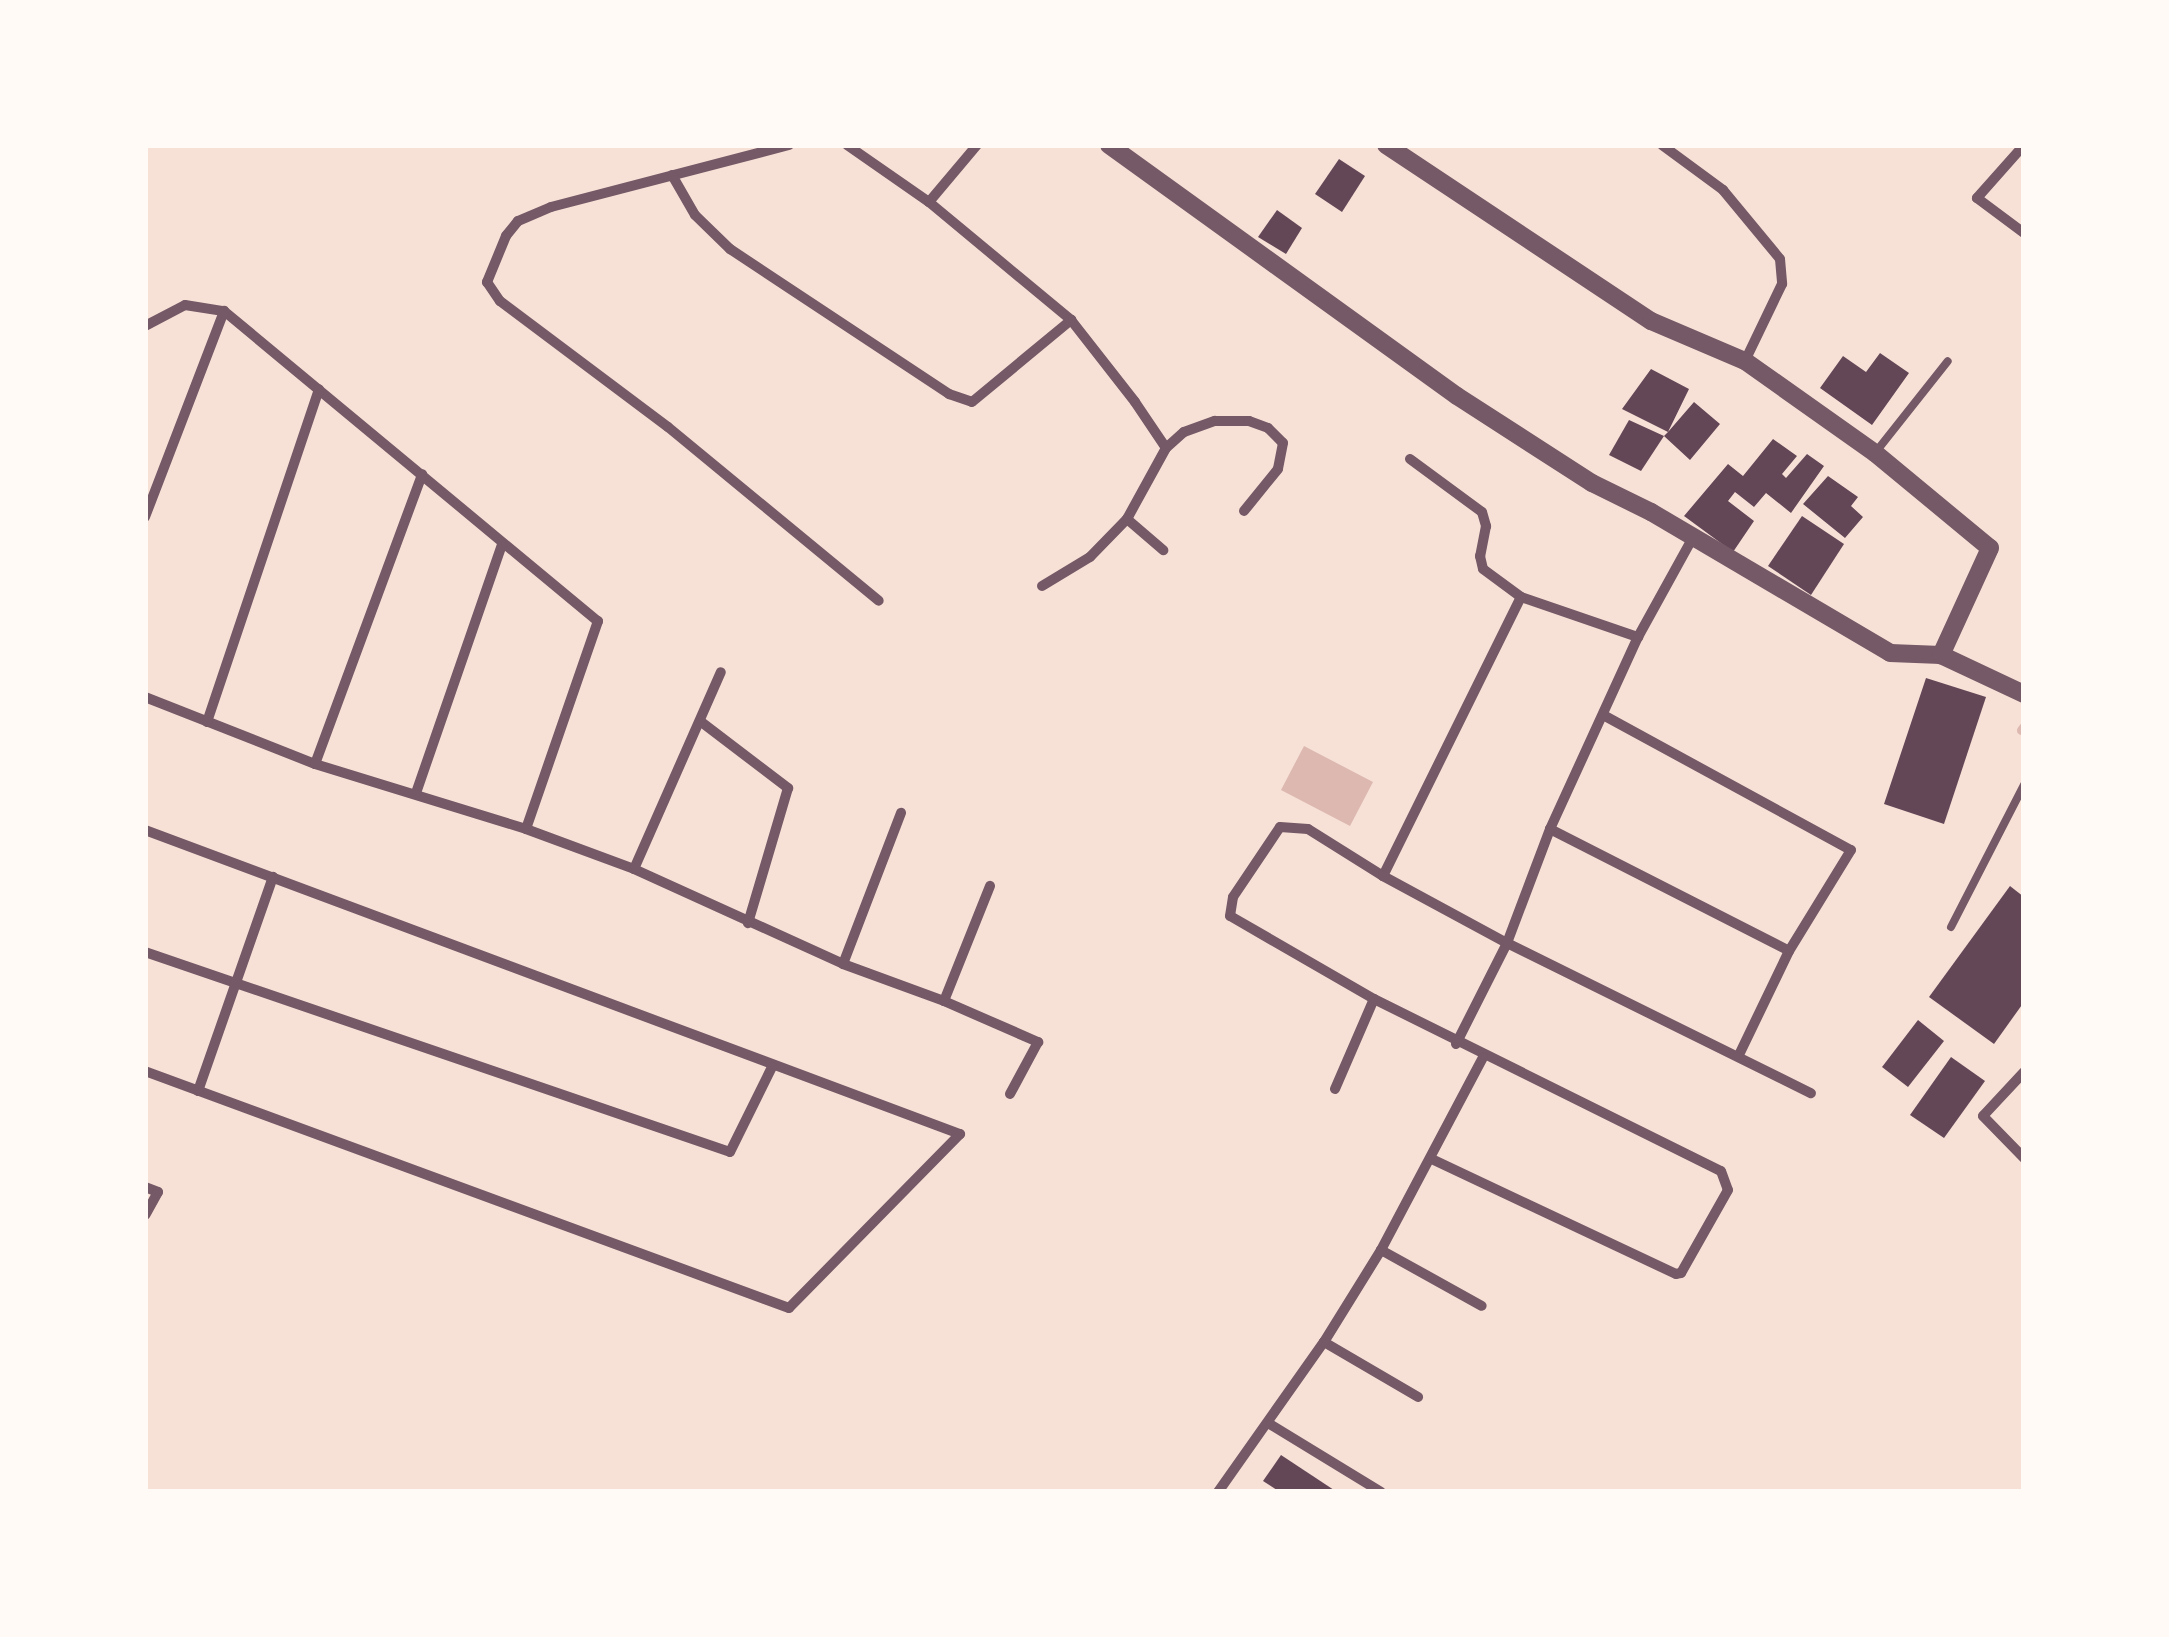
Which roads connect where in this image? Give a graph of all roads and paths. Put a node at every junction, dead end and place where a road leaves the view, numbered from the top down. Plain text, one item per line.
1 (789, 145) edge
2 (847, 145) edge
3 (976, 145) edge
4 (1109, 145) edge
5 (1386, 145) edge
6 (1662, 145) edge
7 (2024, 145) edge
8 (672, 175) junction
9 (929, 202) junction
10 (2024, 233) edge
11 (224, 311) junction
12 (1070, 320) junction
13 (145, 326) edge
14 (1745, 361) junction
15 (1948, 361) dead end
16 (319, 390) junction
17 (1166, 448) junction
18 (1875, 453) junction
19 (1410, 459) dead end
20 (422, 474) junction
21 (1244, 511) dead end
22 (145, 517) edge
23 (1127, 520) junction
24 (1692, 539) junction
25 (502, 544) junction
26 (1163, 550) dead end
27 (1042, 586) dead end
28 (1521, 597) junction
29 (879, 602) dead end
30 (1638, 637) junction
31 (1941, 655) junction
32 (721, 672) dead end
33 (2016, 690) edge
34 (145, 698) edge
35 (1604, 716) junction
36 (700, 720) junction
37 (207, 722) junction
38 (316, 764) junction
39 (2024, 785) edge
40 (416, 793) junction
41 (901, 813) dead end
42 (526, 829) junction
43 (1550, 829) junction
44 (145, 830) edge
45 (634, 868) junction
46 (273, 876) junction
47 (1382, 876) junction
48 (990, 886) dead end
49 (748, 923) junction
50 (1951, 927) dead end
51 (1507, 943) junction
52 (1788, 951) junction
53 (145, 952) edge
54 (843, 964) junction
55 (236, 987) junction
56 (1374, 1000) junction
57 (944, 1001) junction
58 (1456, 1044) junction
59 (1739, 1055) junction
60 (1483, 1057) junction
61 (772, 1067) junction
62 (145, 1070) edge
63 (2024, 1072) edge
64 (1334, 1089) dead end
65 (198, 1091) junction
66 (1812, 1093) dead end
67 (1010, 1094) dead end
68 (1432, 1158) junction
69 (2024, 1158) edge
70 (145, 1186) edge
71 (145, 1216) edge
72 (1381, 1250) junction
73 (1482, 1306) dead end
74 (1324, 1342) junction
75 (1418, 1397) dead end
76 (1268, 1423) junction
77 (1218, 1492) edge
78 (1381, 1492) edge

1 - 8 street
2 - 9 street
3 - 9 street
4 - 24 street
5 - 14 street
6 - 14 street
7 - 10 street
8 - 12 street
8 - 29 street
9 - 12 street
11 - 13 street
11 - 16 street
11 - 22 street
12 - 17 street
14 - 18 street
15 - 18 lane
16 - 20 street
16 - 37 street
17 - 21 street
17 - 23 street
18 - 31 street
19 - 28 street
20 - 25 street
20 - 38 street
23 - 26 street
23 - 27 street
24 - 30 street
24 - 31 street
25 - 40 street
25 - 42 street
28 - 30 street
28 - 47 street
30 - 35 street
31 - 33 street
32 - 36 street
34 - 37 street
35 - 43 street
35 - 52 street
36 - 45 street
36 - 49 street
37 - 38 street
38 - 40 street
39 - 50 lane
40 - 42 street
41 - 54 street
42 - 45 street
43 - 51 street
43 - 52 street
44 - 46 street
45 - 49 street
46 - 55 street
46 - 61 street
47 - 51 street
47 - 56 street
48 - 57 street
49 - 54 street
51 - 58 street
51 - 59 street
52 - 59 street
53 - 55 street
54 - 57 street
55 - 61 street
55 - 65 street
56 - 58 street
56 - 64 street
57 - 67 street
58 - 60 street
59 - 66 street
60 - 68 street
60 - 68 street
61 - 65 street
62 - 65 street
63 - 69 street
68 - 72 street
70 - 71 street
72 - 73 street
72 - 74 street
74 - 75 street
74 - 76 street
76 - 77 street
76 - 78 street

